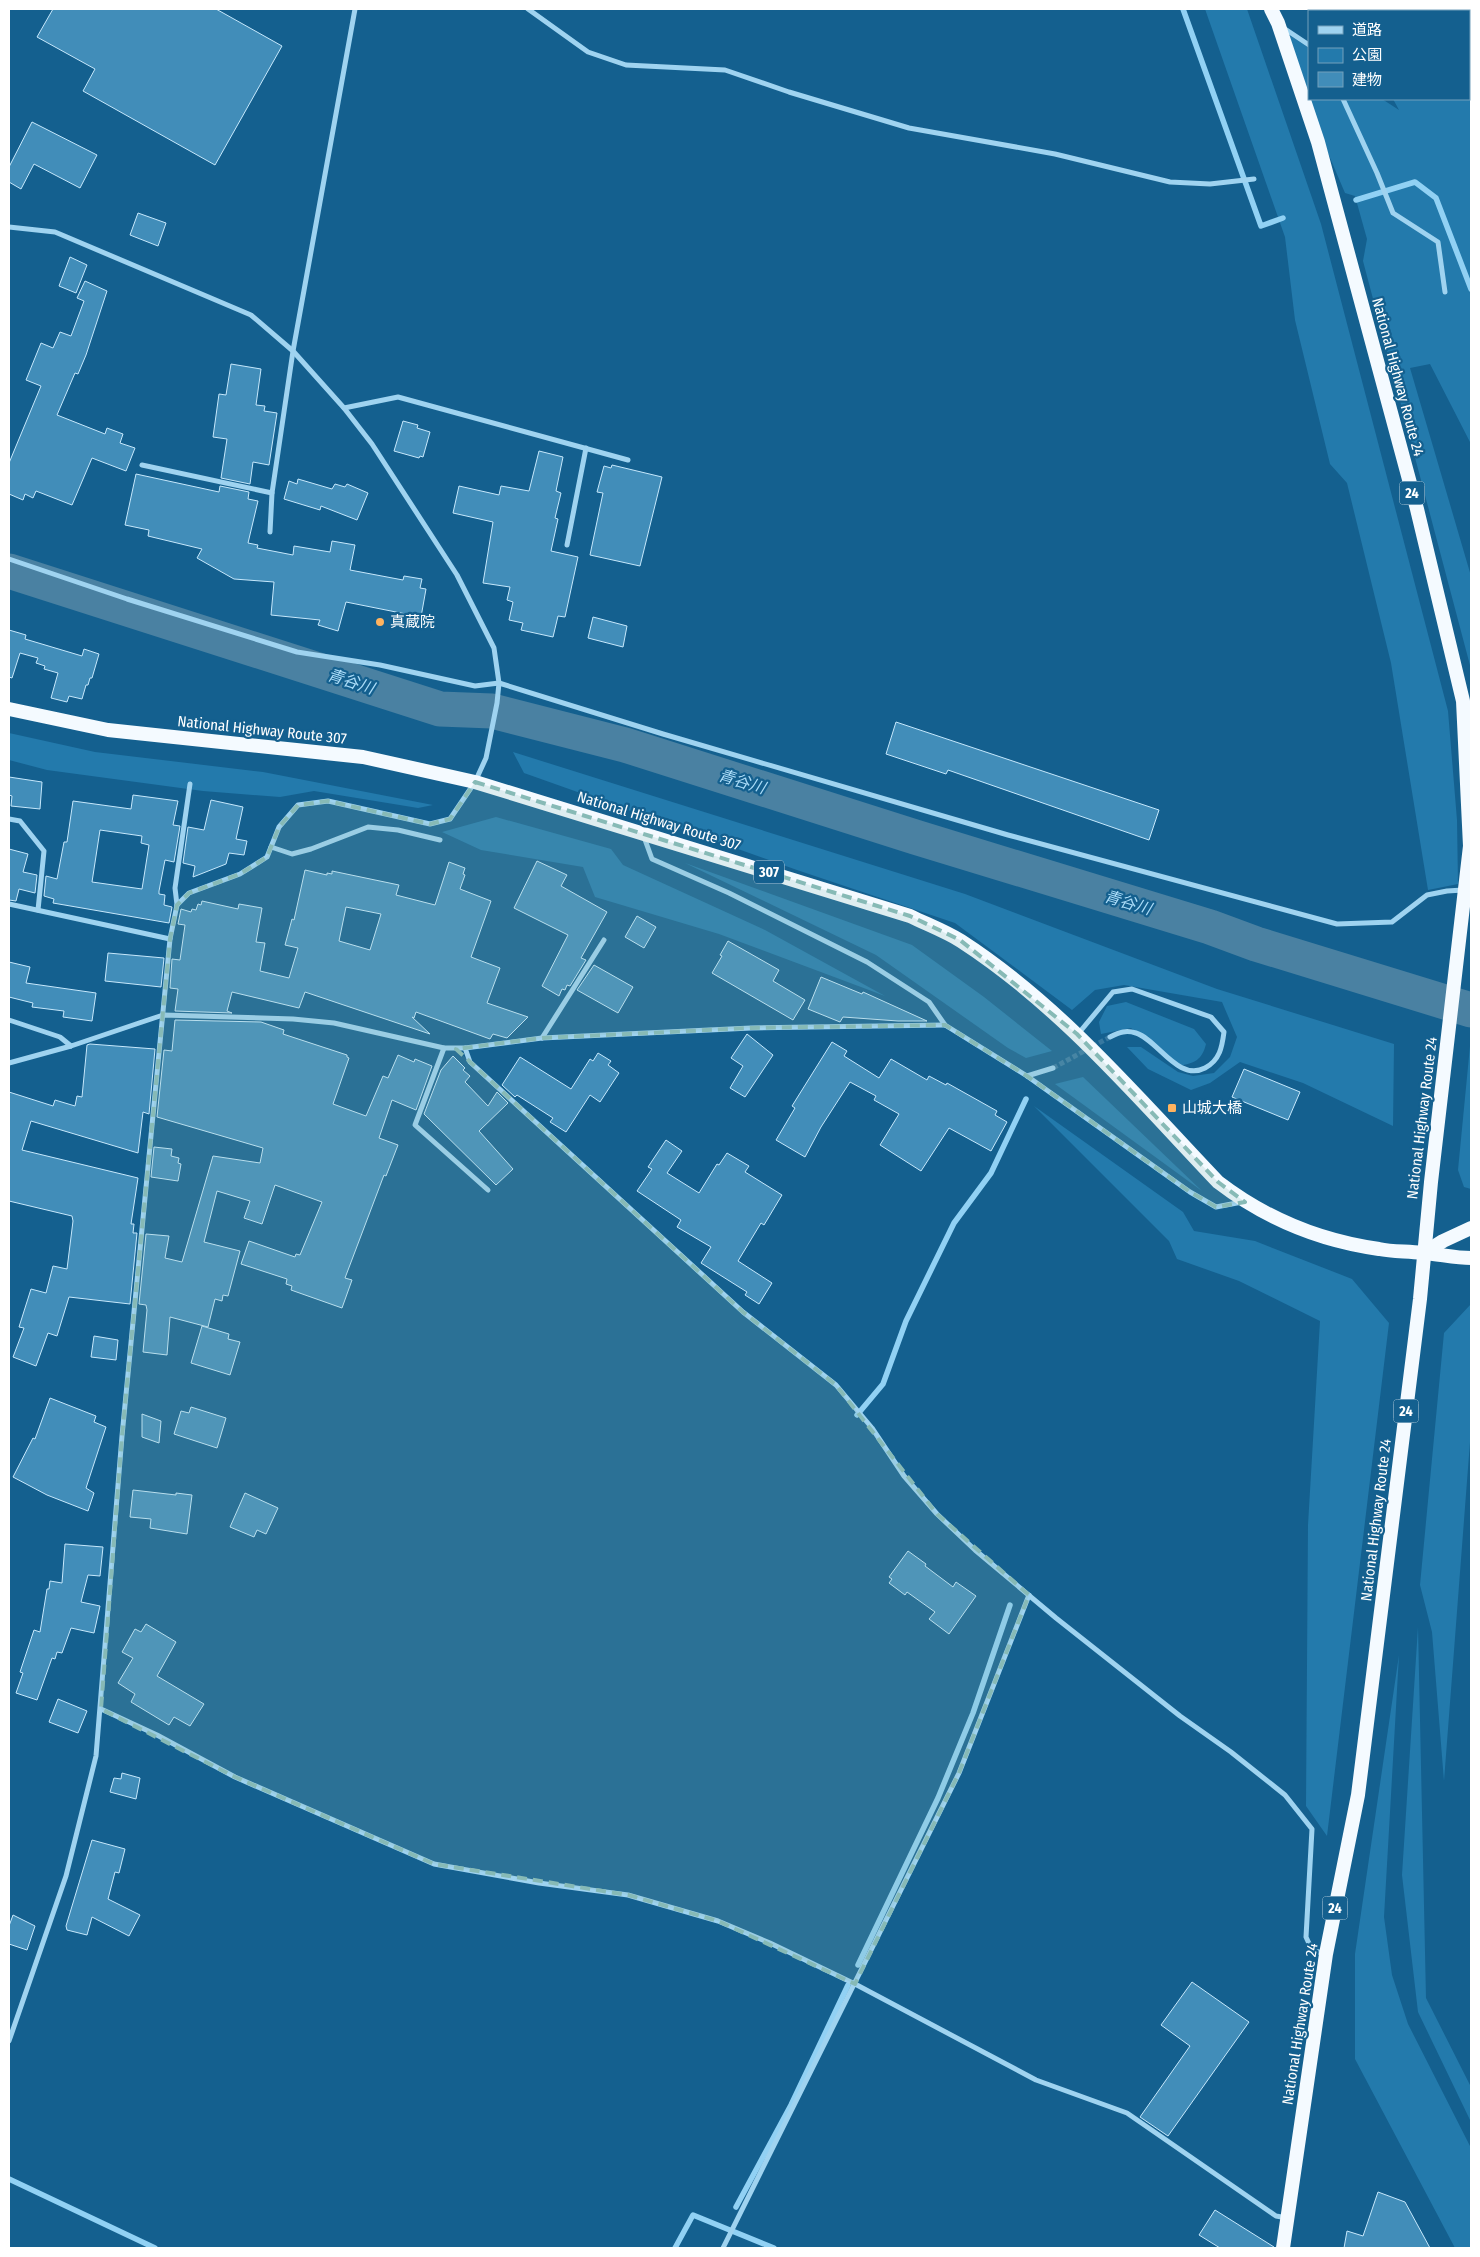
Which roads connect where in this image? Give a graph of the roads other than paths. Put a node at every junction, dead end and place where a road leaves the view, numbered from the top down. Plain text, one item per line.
1 (355, 9) edge
2 (528, 9) edge
3 (1270, 9) edge
4 (1278, 24) junction
5 (1308, 44) edge
6 (1343, 100) edge
7 (1254, 179) dead end
8 (9, 228) edge
9 (1445, 292) dead end
10 (293, 351) junction
11 (344, 408) junction
12 (586, 448) junction
13 (628, 460) dead end
14 (142, 465) dead end
15 (272, 493) junction
16 (270, 532) dead end
17 (567, 545) dead end
18 (9, 558) edge
19 (499, 682) junction
20 (9, 709) edge
21 (475, 782) junction
22 (190, 784) dead end
23 (9, 819) edge
24 (641, 833) junction
25 (440, 840) dead end
26 (271, 847) junction
27 (1466, 890) junction
28 (9, 904) edge
29 (177, 905) junction
30 (38, 910) junction
31 (170, 939) junction
32 (604, 940) dead end
33 (163, 1015) junction
34 (9, 1020) edge
35 (946, 1025) junction
36 (1078, 1034) junction
37 (1110, 1037) tunnel mouth
38 (542, 1038) junction
39 (71, 1046) junction
40 (444, 1048) junction
41 (465, 1048) junction
42 (9, 1063) edge
43 (1053, 1068) tunnel mouth
44 (1027, 1076) junction
45 (488, 1190) dead end
46 (1244, 1202) junction
47 (1468, 1229) edge
48 (1424, 1253) junction
49 (1471, 1258) edge
50 (1028, 1595) junction
51 (102, 1709) junction
52 (1326, 1954) junction
53 (855, 1984) junction
54 (9, 2041) edge
55 (1288, 2219) junction
56 (723, 2248) edge
57 (1283, 2248) edge

1 - 10 street
2 - 7 street
3 - 4 highway, National Highway Route 24 / 24
4 - 5 street
4 - 27 highway, National Highway Route 24 / 24
6 - 9 street
8 - 10 street
10 - 11 street
10 - 15 street
11 - 12 street
11 - 19 street
12 - 13 street
12 - 17 street
14 - 15 street
15 - 16 street
18 - 19 street
19 - 21 street
19 - 27 street
20 - 21 highway, National Highway Route 307 / 307
21 - 24 highway, National Highway Route 307 / 307
21 - 26 street
22 - 29 street
23 - 30 street
24 - 35 street
24 - 36 highway, National Highway Route 307 / 307
25 - 26 street
26 - 29 street
27 - 48 highway, National Highway Route 24 / 24
28 - 30 street
29 - 31 street
30 - 31 street
31 - 33 street
32 - 38 street
33 - 39 street
33 - 40 street
33 - 51 street
34 - 39 street
35 - 38 street
35 - 44 street
36 - 37 street
36 - 46 highway, National Highway Route 307 / 307
38 - 41 street
39 - 42 street
40 - 41 street
40 - 45 street
41 - 50 street
43 - 44 street
44 - 46 street
46 - 48 highway, National Highway Route 307 / 307
47 - 48 highway
48 - 49 highway, National Highway Route 307 / 307
48 - 52 highway, National Highway Route 24 / 24
50 - 52 street
50 - 53 street
51 - 53 street
51 - 54 street
52 - 55 highway, National Highway Route 24 / 24
53 - 55 street
53 - 56 street
55 - 57 highway, National Highway Route 24 / 24

